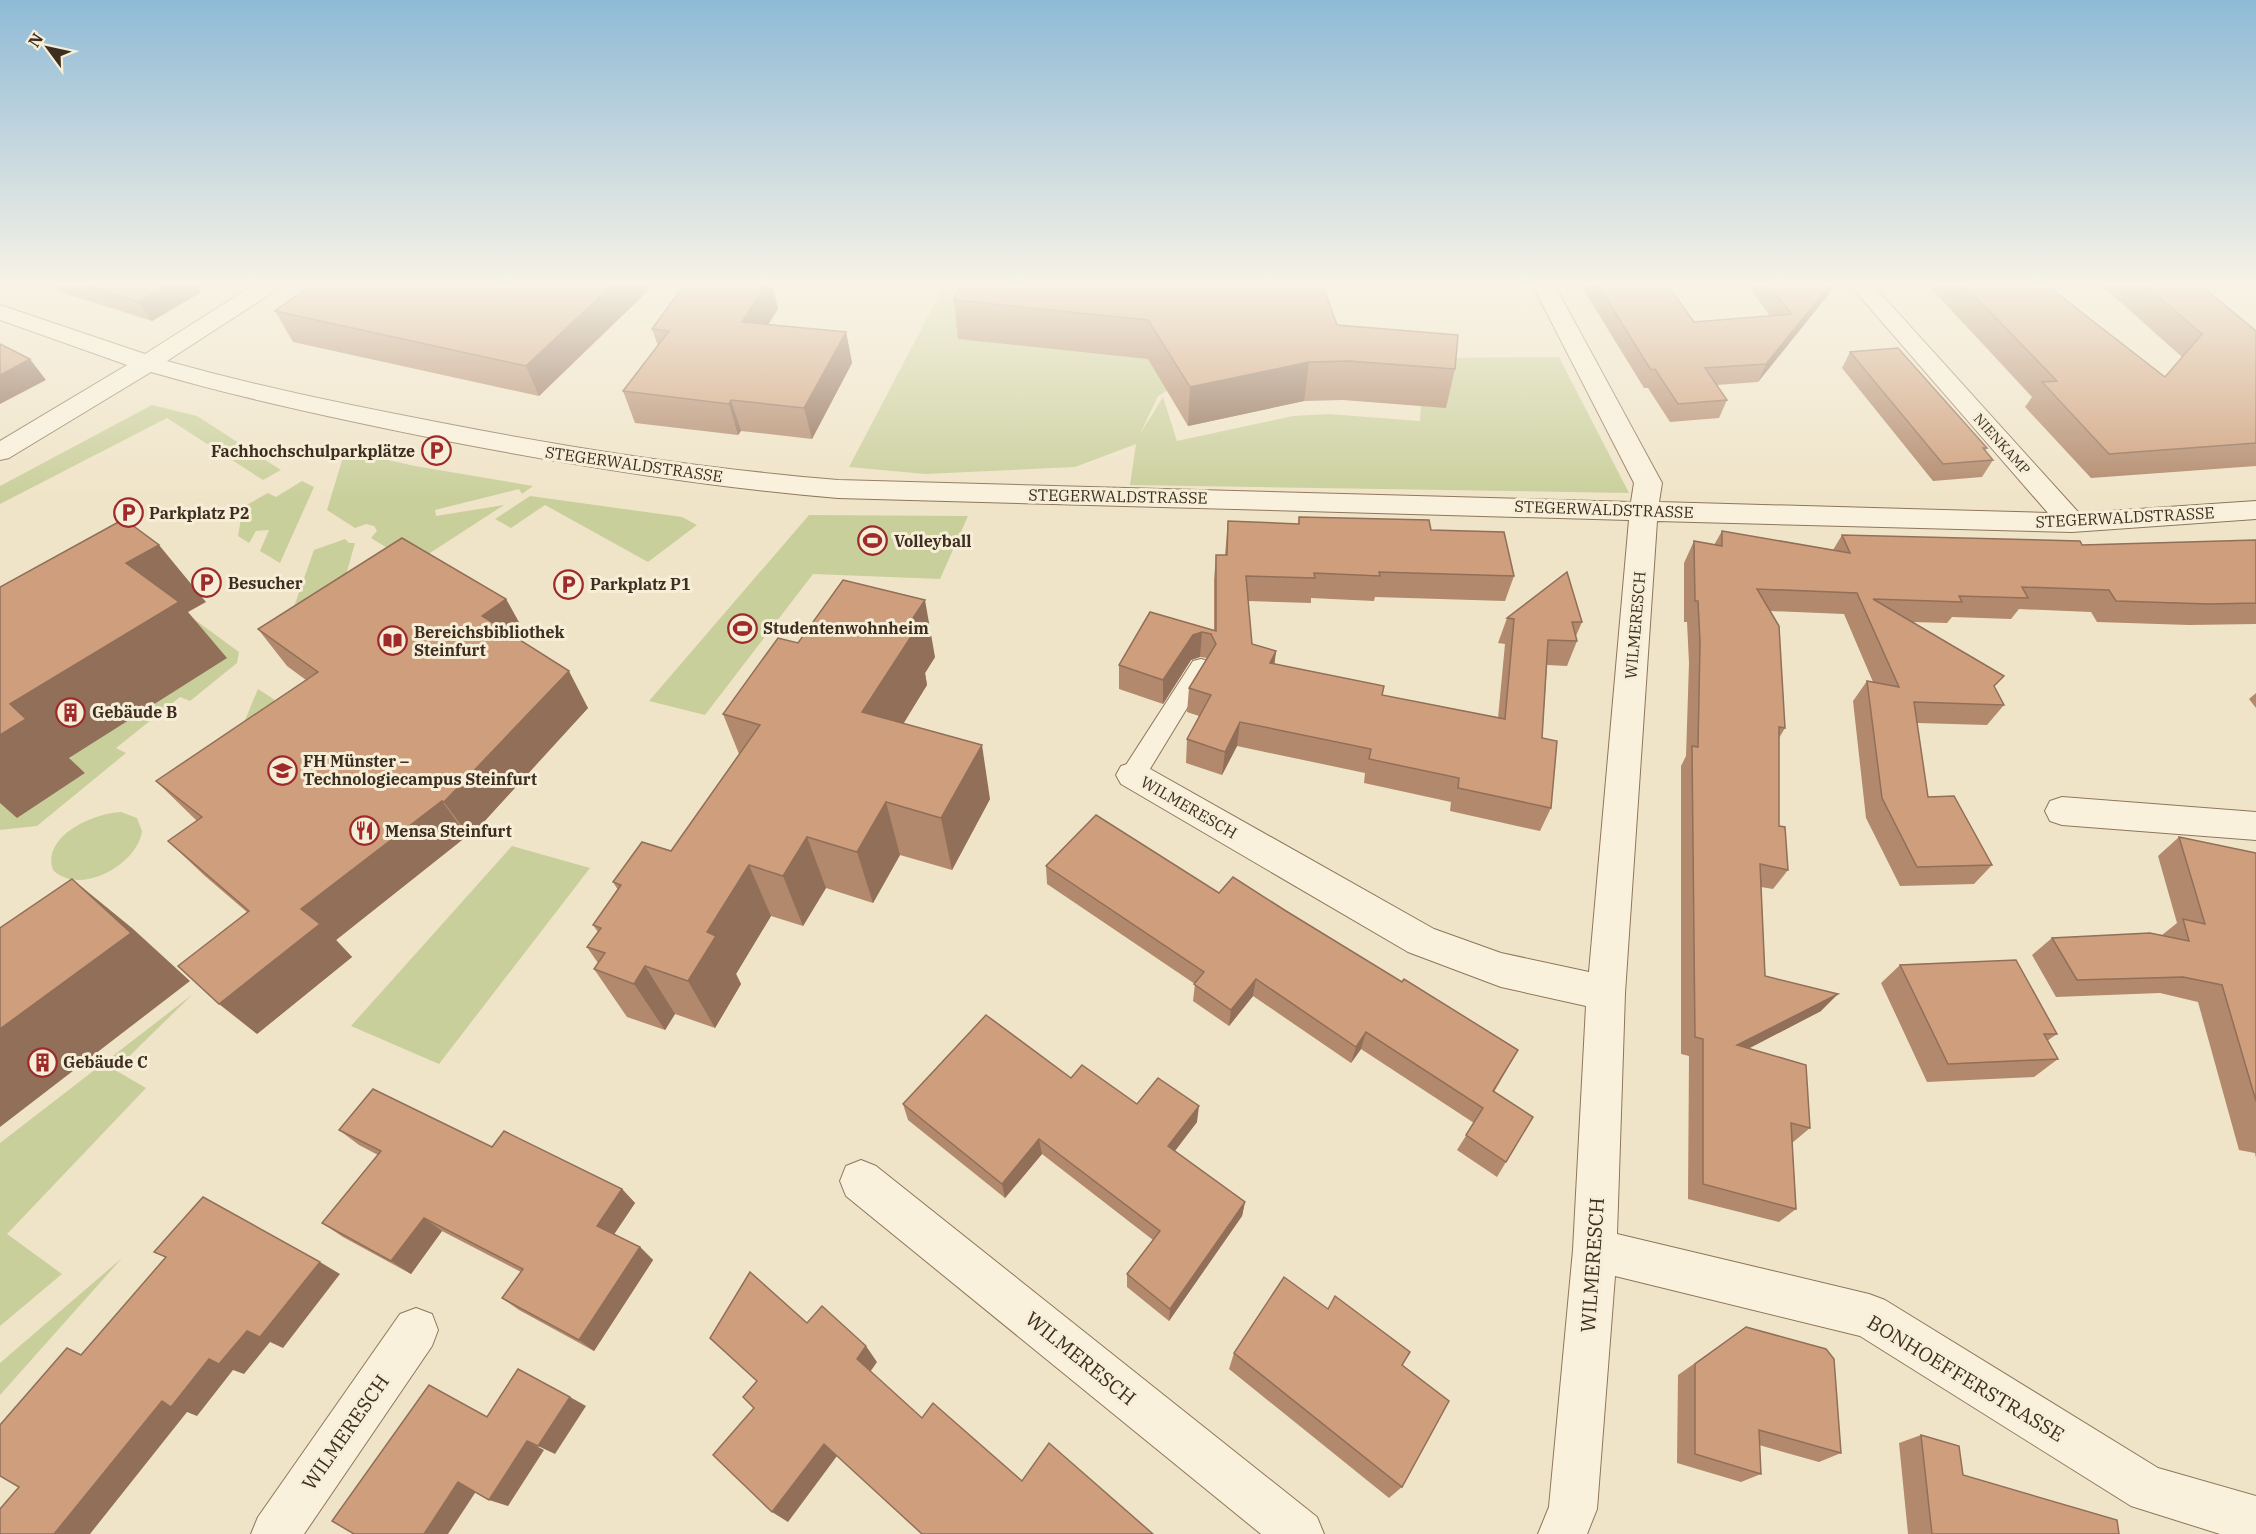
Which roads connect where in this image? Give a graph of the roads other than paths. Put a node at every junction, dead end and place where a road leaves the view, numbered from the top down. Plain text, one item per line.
1 (126, 356) edge
2 (159, 356) edge
3 (1582, 356) edge
4 (1923, 356) edge
5 (148, 363) junction
6 (0, 452) edge
7 (1644, 510) junction
8 (2256, 510) edge
9 (2072, 523) junction
10 (1202, 668) edge
11 (1133, 775) joint
12 (2062, 810) dead end
13 (2256, 826) edge
14 (1606, 993) junction
15 (861, 1181) dead end
16 (1595, 1250) junction
17 (416, 1330) dead end
18 (2256, 1520) edge
19 (275, 1534) edge
20 (1300, 1534) edge
21 (1562, 1534) edge

1 - 5 street, STEGERWALDSTRASSE
2 - 5 street
3 - 7 street, WILMERESCH
4 - 9 street, NIENKAMP
5 - 6 street
5 - 7 street, STEGERWALDSTRASSE
7 - 9 street, STEGERWALDSTRASSE
7 - 14 street, WILMERESCH
8 - 9 street, STEGERWALDSTRASSE
10 - 11 lane
11 - 14 street, WILMERESCH
12 - 13 street
14 - 16 street, WILMERESCH
15 - 20 street, WILMERESCH
16 - 18 street, BONHOEFFERSTRASSE
16 - 21 street, WILMERESCH
17 - 19 street, WILMERESCH

